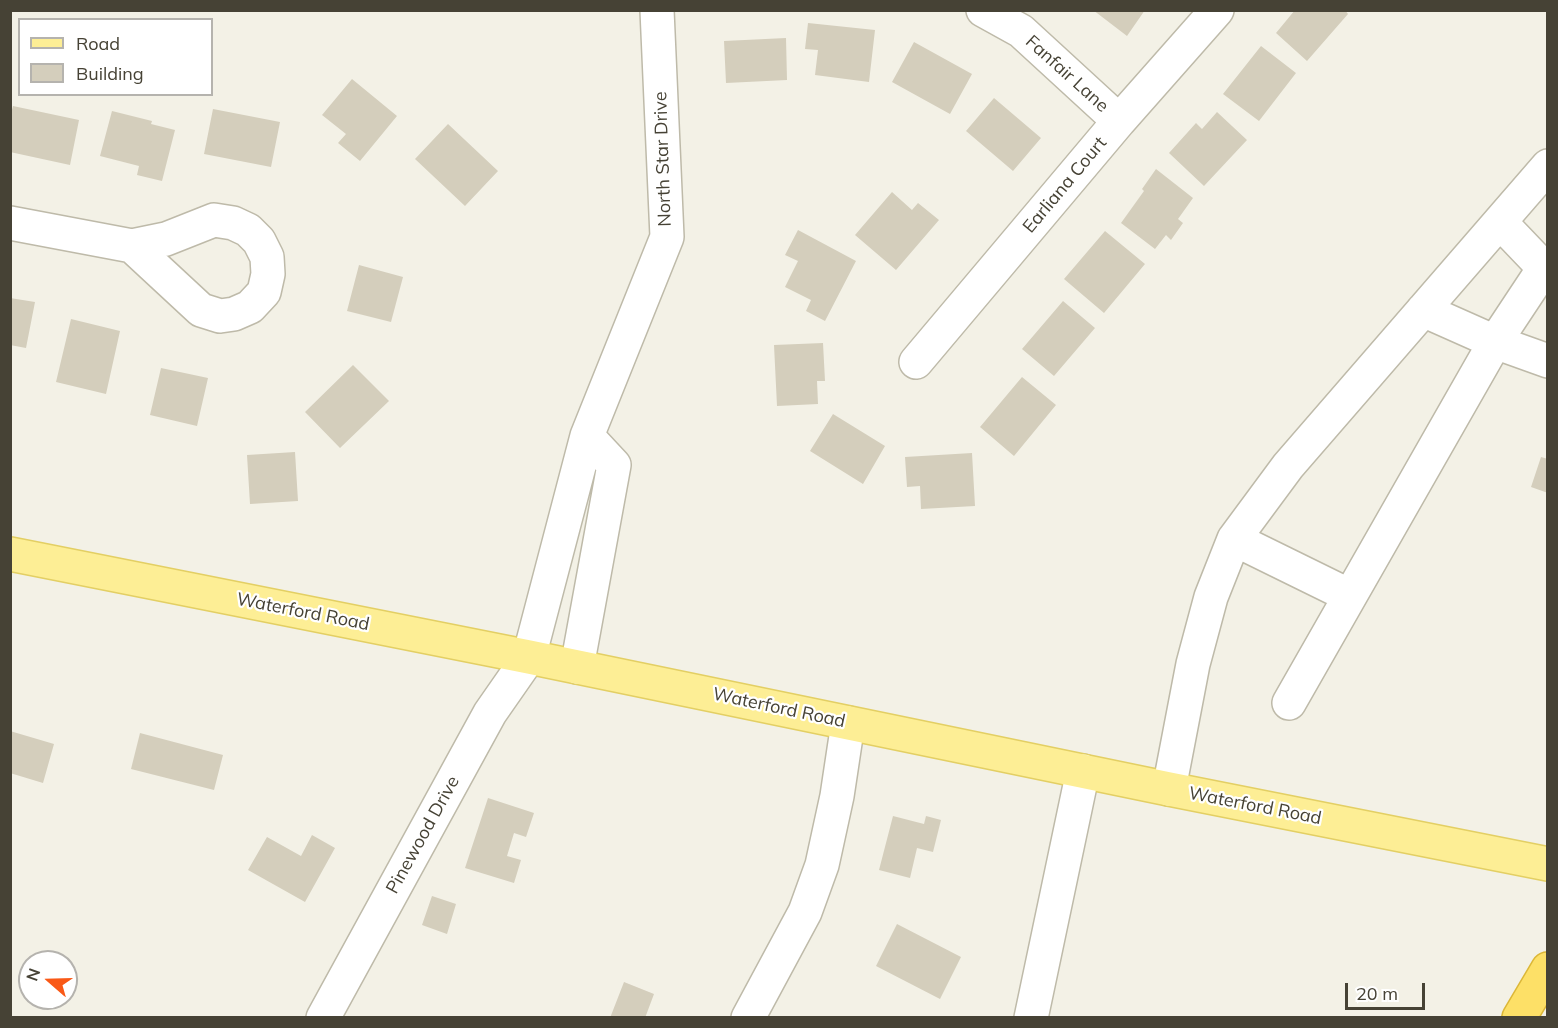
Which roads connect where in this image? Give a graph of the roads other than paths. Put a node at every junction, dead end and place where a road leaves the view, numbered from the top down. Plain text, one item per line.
1 (657, 10) edge
2 (983, 10) edge
3 (1217, 10) edge
4 (1119, 121) junction
5 (1548, 166) edge
6 (1500, 222) junction
7 (10, 223) edge
8 (132, 246) dead end
9 (1423, 310) junction
10 (1495, 342) junction
11 (1548, 360) edge
12 (916, 362) dead end
13 (587, 436) junction
14 (1234, 539) junction
15 (10, 554) edge
16 (1350, 596) junction
17 (529, 657) junction
18 (577, 667) junction
19 (1289, 703) dead end
20 (848, 723) junction
21 (1083, 771) junction
22 (1169, 789) junction
23 (1548, 864) edge
24 (1548, 969) edge
25 (323, 1017) edge
26 (748, 1017) edge
27 (1031, 1017) edge
28 (1519, 1017) edge

1 - 13 street, North Star Drive
2 - 4 street, Fanfair Lane
3 - 4 street, Earliana Court
4 - 12 street, Earliana Court
5 - 6 street
6 - 9 street
6 - 10 street
7 - 8 street
9 - 10 street
9 - 14 street
10 - 11 street
10 - 16 street
13 - 17 street, North Star Drive
13 - 18 street
14 - 16 street
14 - 22 street
15 - 17 main road, Waterford Road
16 - 19 street
17 - 18 main road, Waterford Road
17 - 25 street, Pinewood Drive
18 - 20 main road, Waterford Road
20 - 21 main road, Waterford Road
20 - 26 street
21 - 22 main road, Waterford Road
21 - 27 street
22 - 23 main road, Waterford Road
24 - 28 highway

